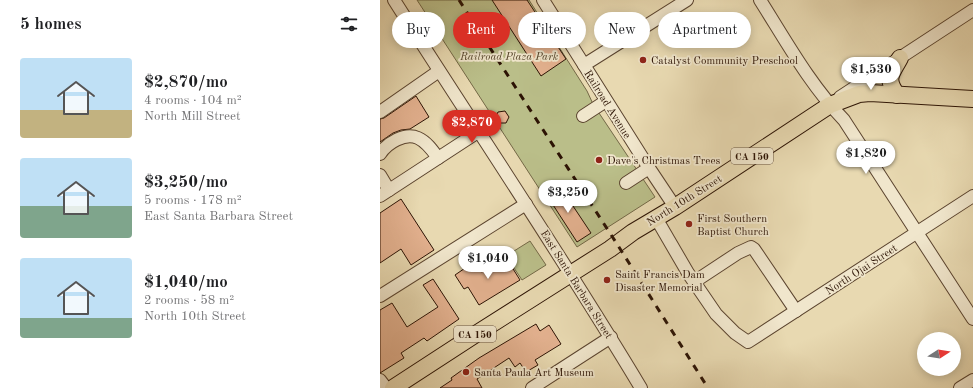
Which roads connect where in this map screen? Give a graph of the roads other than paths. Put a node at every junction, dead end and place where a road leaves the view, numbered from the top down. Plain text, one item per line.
1 (394, 0) edge
2 (543, 0) edge
3 (687, 0) edge
4 (760, 0) edge
5 (973, 10) edge
6 (900, 58) junction
7 (584, 65) junction
8 (440, 71) junction
9 (897, 95) junction
10 (973, 99) edge
11 (606, 101) junction
12 (830, 105) junction
13 (380, 112) edge
14 (583, 116) dead end
15 (478, 132) junction
16 (380, 154) edge
17 (438, 158) junction
18 (649, 168) junction
19 (380, 175) edge
20 (626, 183) dead end
21 (385, 193) edge
22 (973, 196) edge
23 (526, 204) junction
24 (675, 207) junction
25 (656, 218) junction
26 (917, 232) junction
27 (571, 274) junction
28 (694, 282) junction
29 (380, 296) edge
30 (796, 311) junction
31 (973, 319) edge
32 (611, 337) junction
33 (380, 380) edge
34 (973, 380) edge
35 (386, 388) edge
36 (393, 388) edge
37 (532, 388) edge
38 (641, 388) edge
39 (960, 388) edge

1 - 8 street, East Santa Barbara Street
2 - 7 street, Railroad Avenue
3 - 7 street
4 - 12 street
5 - 6 street, North 10th Street
6 - 9 main road
6 - 12 street, North 10th Street
7 - 11 street, Railroad Avenue
8 - 13 street
8 - 15 street, East Santa Barbara Street
9 - 10 main road, CA 150
9 - 12 main road, CA 150
11 - 14 street
11 - 18 street, Railroad Avenue
12 - 24 main road, North 10th Street / CA 150
12 - 26 street
15 - 17 street
15 - 23 street, East Santa Barbara Street
16 - 17 street
17 - 21 street
18 - 20 street
18 - 24 street, Railroad Avenue
19 - 21 street
22 - 26 street, North Ojai Street
23 - 27 street, East Santa Barbara Street
23 - 29 street
24 - 25 main road, North 10th Street / CA 150
25 - 27 main road, North 10th Street / CA 150
25 - 28 street
26 - 30 street, North Ojai Street
26 - 31 street
27 - 32 street, East Santa Barbara Street
27 - 36 main road, North 10th Street / CA 150
28 - 30 street, North Ojai Street
28 - 30 street
32 - 37 street
32 - 38 street, East Santa Barbara Street
33 - 35 street
34 - 39 street

